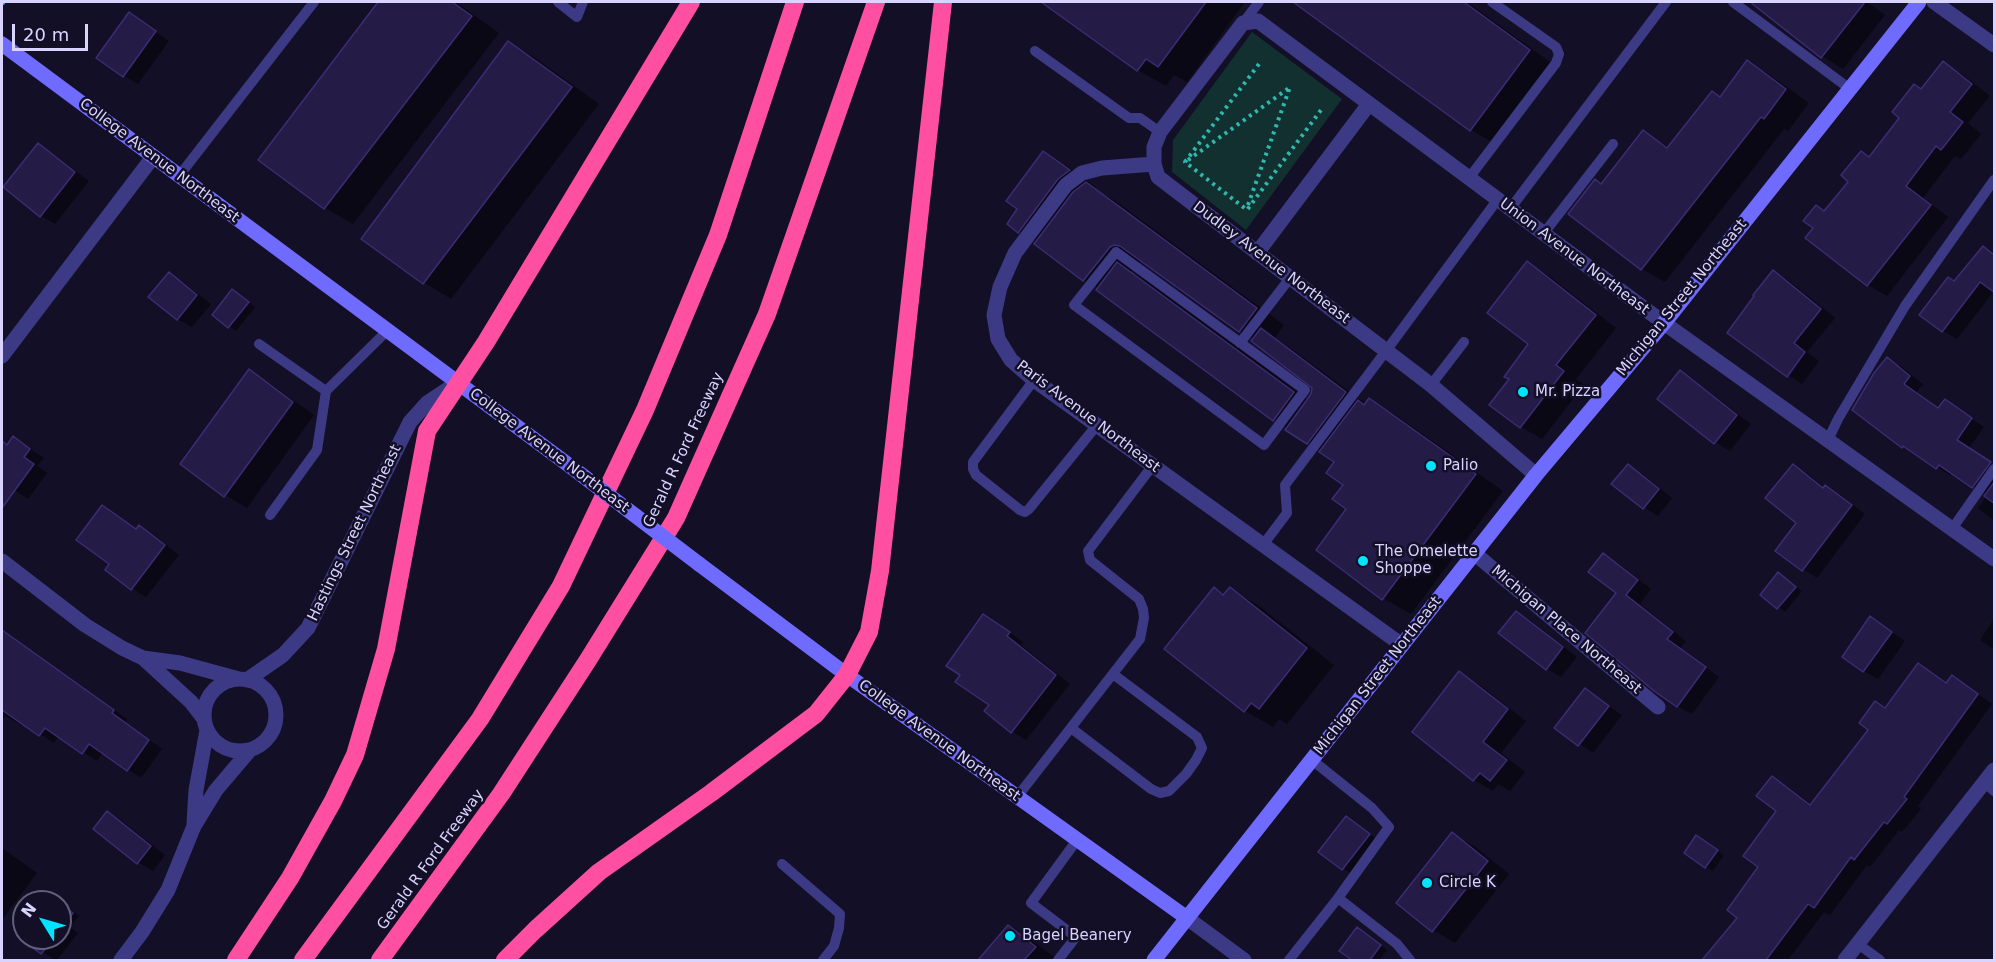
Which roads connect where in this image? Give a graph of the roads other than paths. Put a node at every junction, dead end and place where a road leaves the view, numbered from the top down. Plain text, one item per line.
1 (314, 2) edge
2 (558, 2) edge
3 (583, 2) edge
4 (691, 2) edge
5 (795, 2) edge
6 (876, 2) edge
7 (943, 2) edge
8 (1259, 2) edge
9 (1492, 2) edge
10 (1666, 2) edge
11 (1733, 2) edge
12 (1919, 2) edge
13 (1934, 2) edge
14 (1243, 23) junction
15 (2, 44) edge
16 (1995, 45) edge
17 (1035, 51) dead end
18 (1850, 89) junction
19 (1369, 104) junction
20 (1160, 132) junction
21 (1613, 144) dead end
22 (153, 157) junction
23 (1154, 164) junction
24 (179, 176) junction
25 (1469, 178) junction
26 (1995, 180) edge
27 (1504, 204) junction
28 (1544, 233) junction
29 (1257, 253) junction
30 (1290, 278) junction
31 (1664, 323) junction
32 (387, 331) junction
33 (1464, 342) dead end
34 (1240, 343) junction
35 (259, 344) dead end
36 (1386, 351) junction
37 (2, 356) edge
38 (1035, 380) junction
39 (457, 383) junction
40 (1431, 385) junction
41 (326, 391) junction
42 (1097, 425) junction
43 (1828, 440) junction
44 (1153, 465) junction
45 (1995, 469) edge
46 (1536, 475) junction
47 (270, 514) dead end
48 (1952, 529) junction
49 (1263, 545) junction
50 (1474, 553) junction
51 (1995, 559) edge
52 (2, 561) edge
53 (1402, 645) junction
54 (143, 657) junction
55 (1113, 674) junction
56 (847, 675) junction
57 (243, 680) junction
58 (1658, 707) dead end
59 (205, 724) junction
60 (1071, 728) junction
61 (250, 750) junction
62 (1312, 760) junction
63 (1995, 770) edge
64 (1990, 787) edge
65 (1017, 797) junction
66 (194, 826) junction
67 (1077, 840) junction
68 (782, 864) dead end
69 (1338, 898) junction
70 (1188, 918) junction
71 (1858, 944) junction
72 (121, 960) edge
73 (236, 960) edge
74 (303, 960) edge
75 (380, 960) edge
76 (505, 960) edge
77 (823, 960) edge
78 (1058, 960) edge
79 (1154, 960) edge
80 (1244, 960) edge
81 (1289, 960) edge
82 (1410, 960) edge
83 (1845, 960) edge
84 (1880, 960) edge

1 - 24 lane
2 - 3 lane
4 - 39 highway
5 - 74 highway
6 - 75 highway, Gerald R Ford Freeway
7 - 56 highway
8 - 14 lane
9 - 25 lane
10 - 27 lane
11 - 18 lane
12 - 18 main road, Michigan Street Northeast
13 - 16 street
14 - 19 street, Union Avenue Northeast
14 - 20 street
15 - 22 main road, College Avenue Northeast
17 - 20 lane
18 - 31 main road, Michigan Street Northeast
19 - 25 street, Union Avenue Northeast
19 - 29 street
20 - 23 street
21 - 28 lane
22 - 24 main road, College Avenue Northeast
22 - 37 street
23 - 29 street, Dudley Avenue Northeast
23 - 38 street, Paris Avenue Northeast
24 - 32 main road, College Avenue Northeast
25 - 27 street, Union Avenue Northeast
26 - 43 lane
27 - 28 street, Union Avenue Northeast
27 - 36 lane
28 - 31 street, Union Avenue Northeast
29 - 30 street, Dudley Avenue Northeast
30 - 34 lane
30 - 36 street, Dudley Avenue Northeast
31 - 43 street, Union Avenue Northeast
31 - 46 main road, Michigan Street Northeast
32 - 39 main road, College Avenue Northeast
32 - 41 lane
33 - 40 lane
34 - 34 lane
35 - 41 lane
36 - 40 street, Dudley Avenue Northeast
36 - 49 lane
38 - 42 street, Paris Avenue Northeast
38 - 42 lane
39 - 56 main road, College Avenue Northeast, bridge
39 - 57 street, Hastings Street Northeast
39 - 73 highway
40 - 46 street, Dudley Avenue Northeast
41 - 47 lane
42 - 44 street, Paris Avenue Northeast
43 - 48 street, Union Avenue Northeast
44 - 49 street, Paris Avenue Northeast
44 - 55 lane
45 - 48 lane
46 - 50 main road, Michigan Street Northeast
48 - 51 street, Union Avenue Northeast
49 - 53 street, Paris Avenue Northeast
50 - 53 main road, Michigan Street Northeast
50 - 58 street, Michigan Place Northeast
52 - 54 street
53 - 62 main road, Michigan Street Northeast
54 - 57 street
54 - 59 street
55 - 60 lane
55 - 60 lane
56 - 65 main road, College Avenue Northeast
56 - 76 highway
57 - 59 street
57 - 61 street
59 - 61 street
59 - 66 street
60 - 65 lane
61 - 66 street
62 - 69 lane
62 - 70 main road, Michigan Street Northeast
63 - 64 street
64 - 71 street
65 - 67 main road, College Avenue Northeast
66 - 72 street
67 - 70 main road, College Avenue Northeast
67 - 78 lane
68 - 77 lane
69 - 81 lane
69 - 82 lane
70 - 79 main road, Michigan Street Northeast
70 - 80 street, College Avenue Northeast
71 - 83 street
71 - 84 lane

